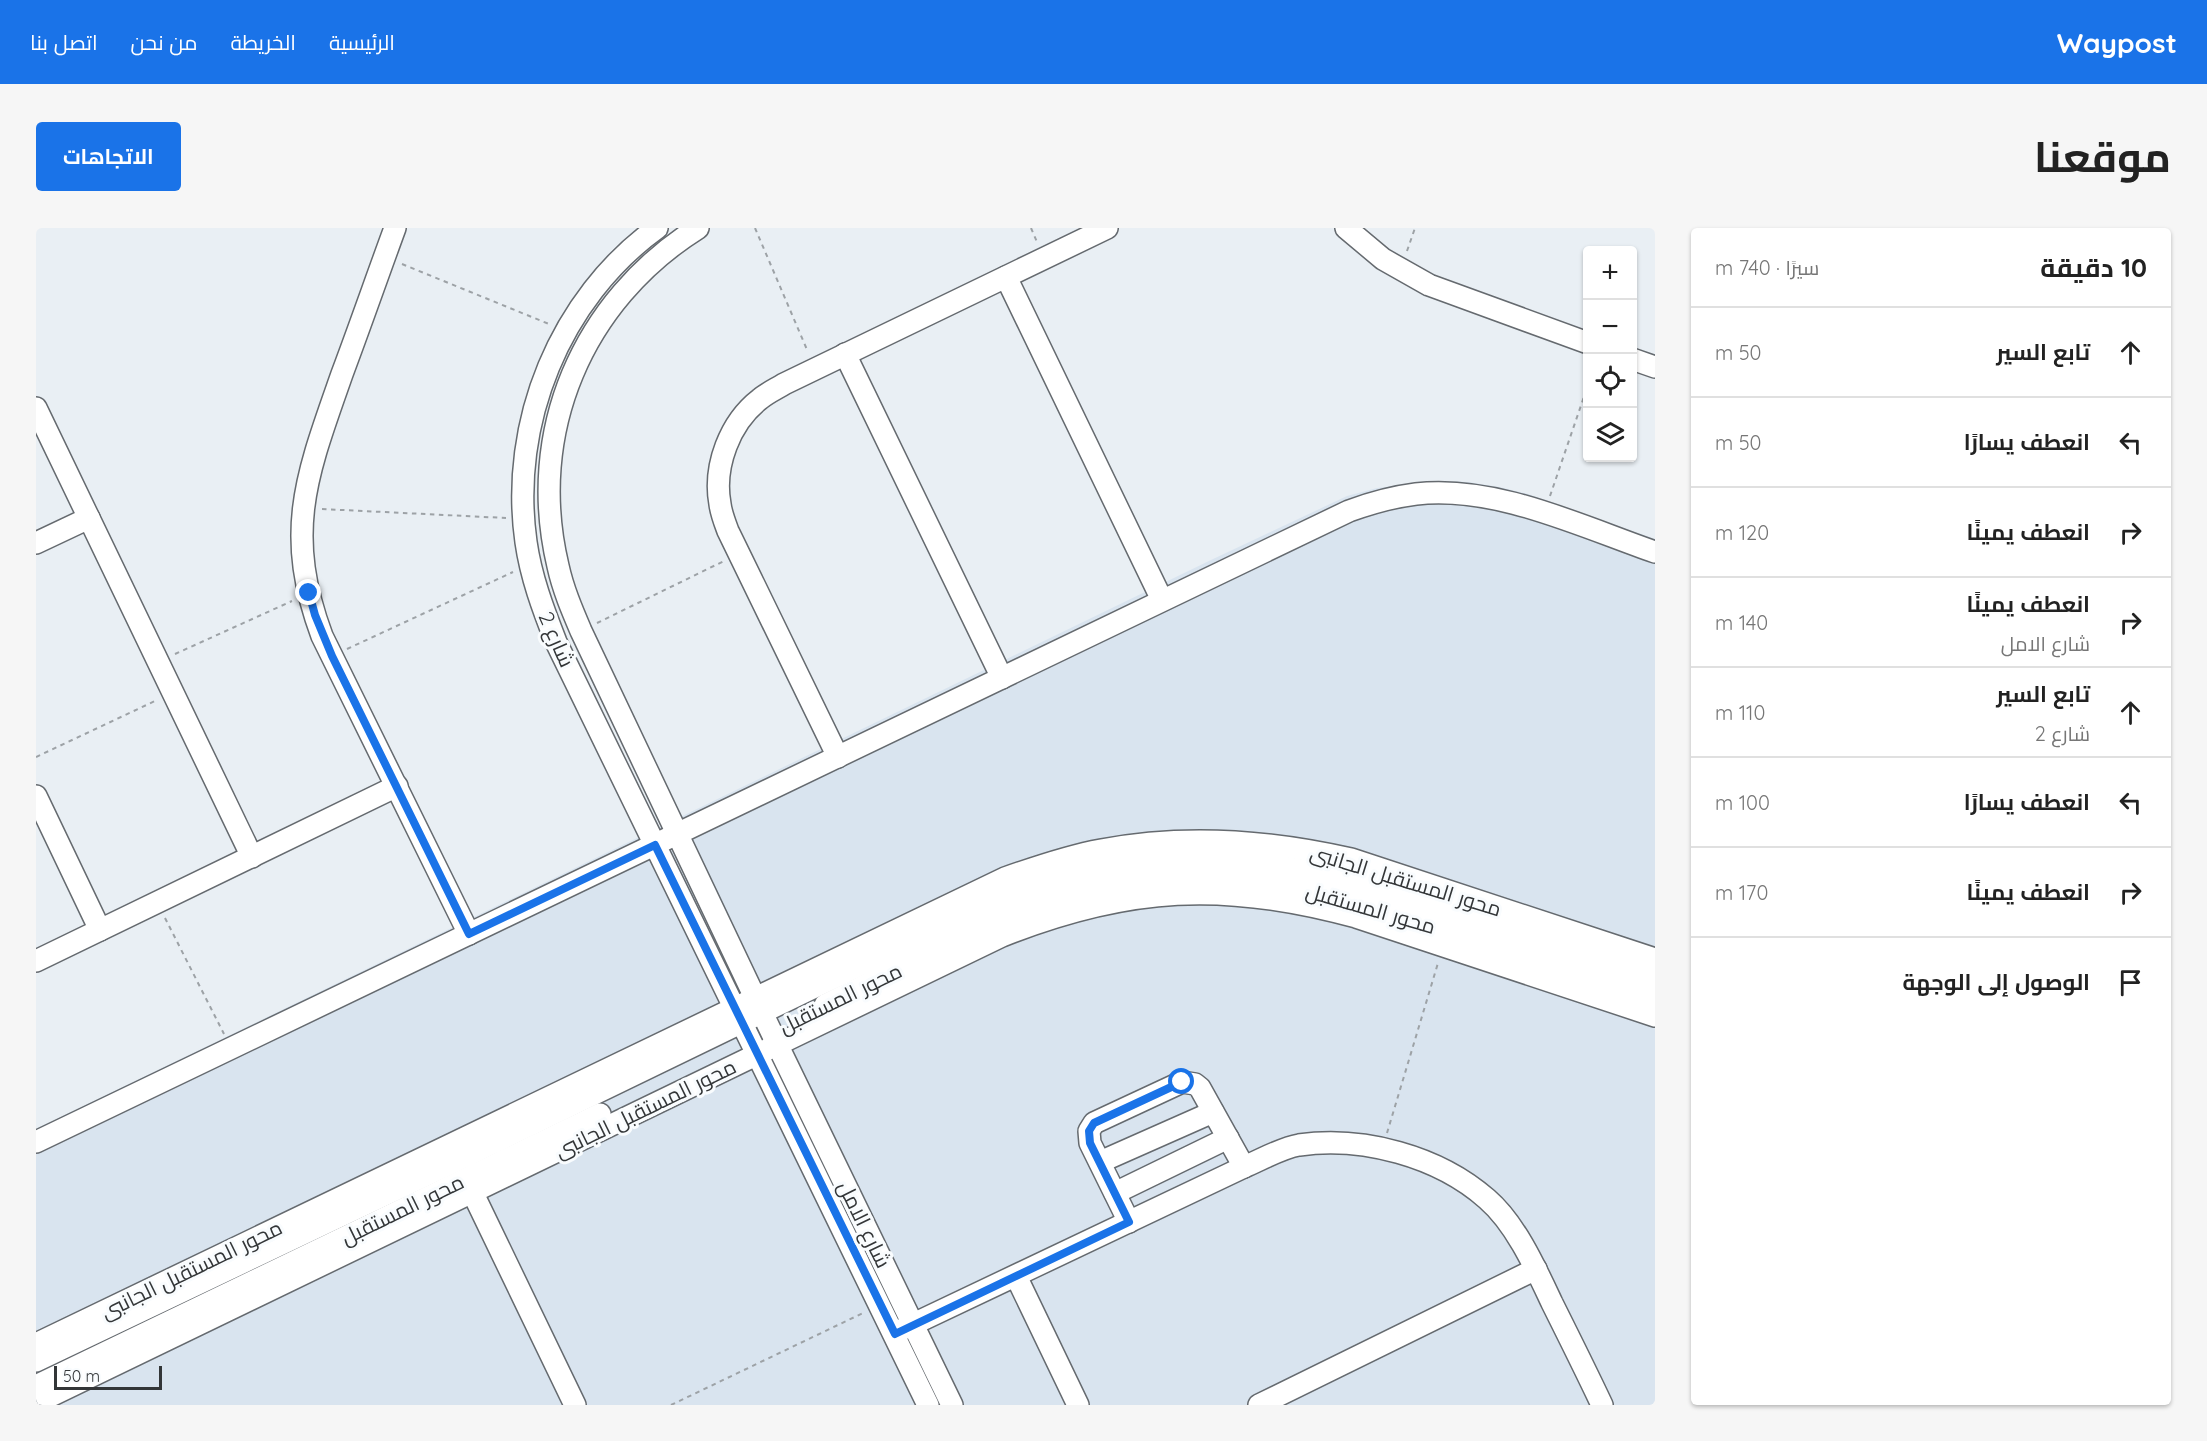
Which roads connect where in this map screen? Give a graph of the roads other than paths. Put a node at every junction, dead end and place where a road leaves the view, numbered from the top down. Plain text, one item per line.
1 (395, 228) edge
2 (657, 228) edge
3 (698, 228) edge
4 (1107, 228) edge
5 (1346, 228) edge
6 (1006, 277) junction
7 (1583, 342) edge
8 (845, 354) junction
9 (1637, 361) edge
10 (1655, 367) edge
11 (36, 408) edge
12 (89, 518) junction
13 (36, 543) edge
14 (1655, 552) edge
15 (1162, 600) junction
16 (1002, 678) junction
17 (838, 757) junction
18 (397, 786) junction
19 (36, 796) edge
20 (678, 835) junction
21 (655, 845) junction
22 (252, 857) junction
23 (100, 930) junction
24 (469, 934) junction
25 (1655, 960) edge
26 (36, 961) edge
27 (1655, 979) edge
28 (1655, 999) edge
29 (759, 1005) junction
30 (738, 1015) junction
31 (1655, 1016) edge
32 (774, 1038) junction
33 (754, 1048) junction
34 (1213, 1112) junction
35 (1228, 1138) junction
36 (36, 1142) edge
37 (1100, 1162) junction
38 (1244, 1167) junction
39 (468, 1185) junction
40 (1115, 1193) junction
41 (1129, 1222) junction
42 (1536, 1269) junction
43 (1016, 1275) junction
44 (914, 1324) junction
45 (895, 1334) junction
46 (36, 1344) edge
47 (36, 1361) edge
48 (36, 1386) edge
49 (36, 1403) edge
50 (574, 1405) edge
51 (928, 1405) edge
52 (952, 1405) edge
53 (1078, 1405) edge
54 (1259, 1405) edge
55 (1602, 1405) edge

1 - 18 street
2 - 21 street, شارع 2
3 - 20 street, شارع 2
4 - 6 street
5 - 7 street
6 - 8 street
6 - 15 street
8 - 16 street
8 - 17 street
9 - 10 street
11 - 12 street
12 - 13 street
12 - 22 street
14 - 15 street
15 - 16 street
16 - 17 street
17 - 20 street
18 - 22 street
18 - 24 street
19 - 23 street
20 - 21 street
20 - 29 street, شارع 2
21 - 24 street
21 - 30 street, شارع 2
22 - 23 street
23 - 26 street
24 - 36 street
25 - 29 street, محور المستقبل الجانبى
27 - 29 street, محور المستقبل
28 - 32 street, محور المستقبل
29 - 30 street, محور المستقبل
29 - 32 street, شارع 2
30 - 33 street, شارع 2
30 - 46 street, محور المستقبل الجانبى
30 - 47 street, محور المستقبل
31 - 32 street, محور المستقبل الجانبى
32 - 33 street, محور المستقبل الجانبى
32 - 44 street, شارع الامل
33 - 39 street, محور المستقبل الجانبى
33 - 45 street, شارع الامل
34 - 35 street
34 - 37 street
34 - 37 street
35 - 38 street
35 - 40 street
37 - 40 street
38 - 41 street
38 - 42 street
39 - 48 street, محور المستقبل
39 - 49 street, محور المستقبل الجانبى
39 - 50 street
40 - 41 street
41 - 43 street
42 - 54 street
42 - 55 street
43 - 44 street
43 - 53 street
44 - 45 street
44 - 52 street, شارع الامل
45 - 51 street, شارع الامل

